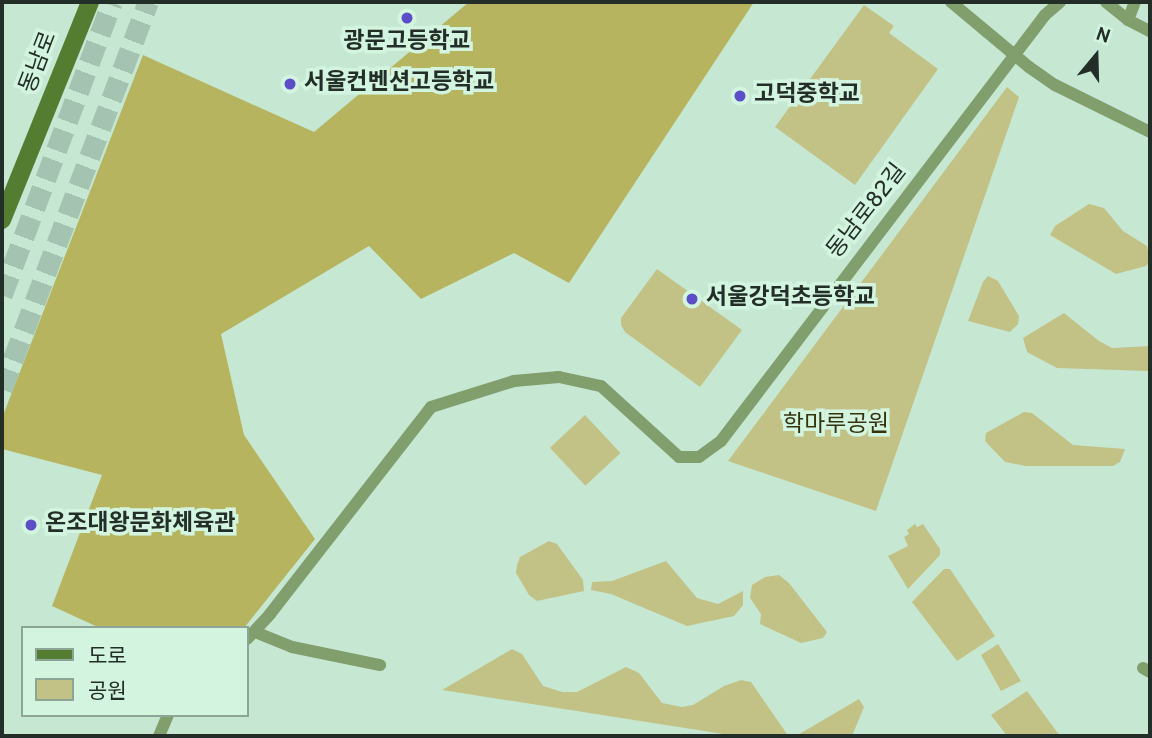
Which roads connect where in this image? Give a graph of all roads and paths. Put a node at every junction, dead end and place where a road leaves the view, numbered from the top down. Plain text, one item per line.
1 (90, 2) edge
2 (951, 2) edge
3 (1060, 2) edge
4 (1106, 2) edge
5 (1135, 2) edge
6 (1128, 20) junction
7 (1150, 31) edge
8 (1016, 55) junction
9 (1150, 132) edge
10 (2, 220) edge
11 (251, 636) edge
12 (380, 665) dead end
13 (167, 717) edge
14 (159, 736) edge

1 - 10 main road, 동남로
2 - 8 street
3 - 8 street, 동남로82길
4 - 6 street
5 - 6 street
6 - 7 street
8 - 9 street
8 - 11 street, 동남로82길
11 - 12 street
13 - 14 street

